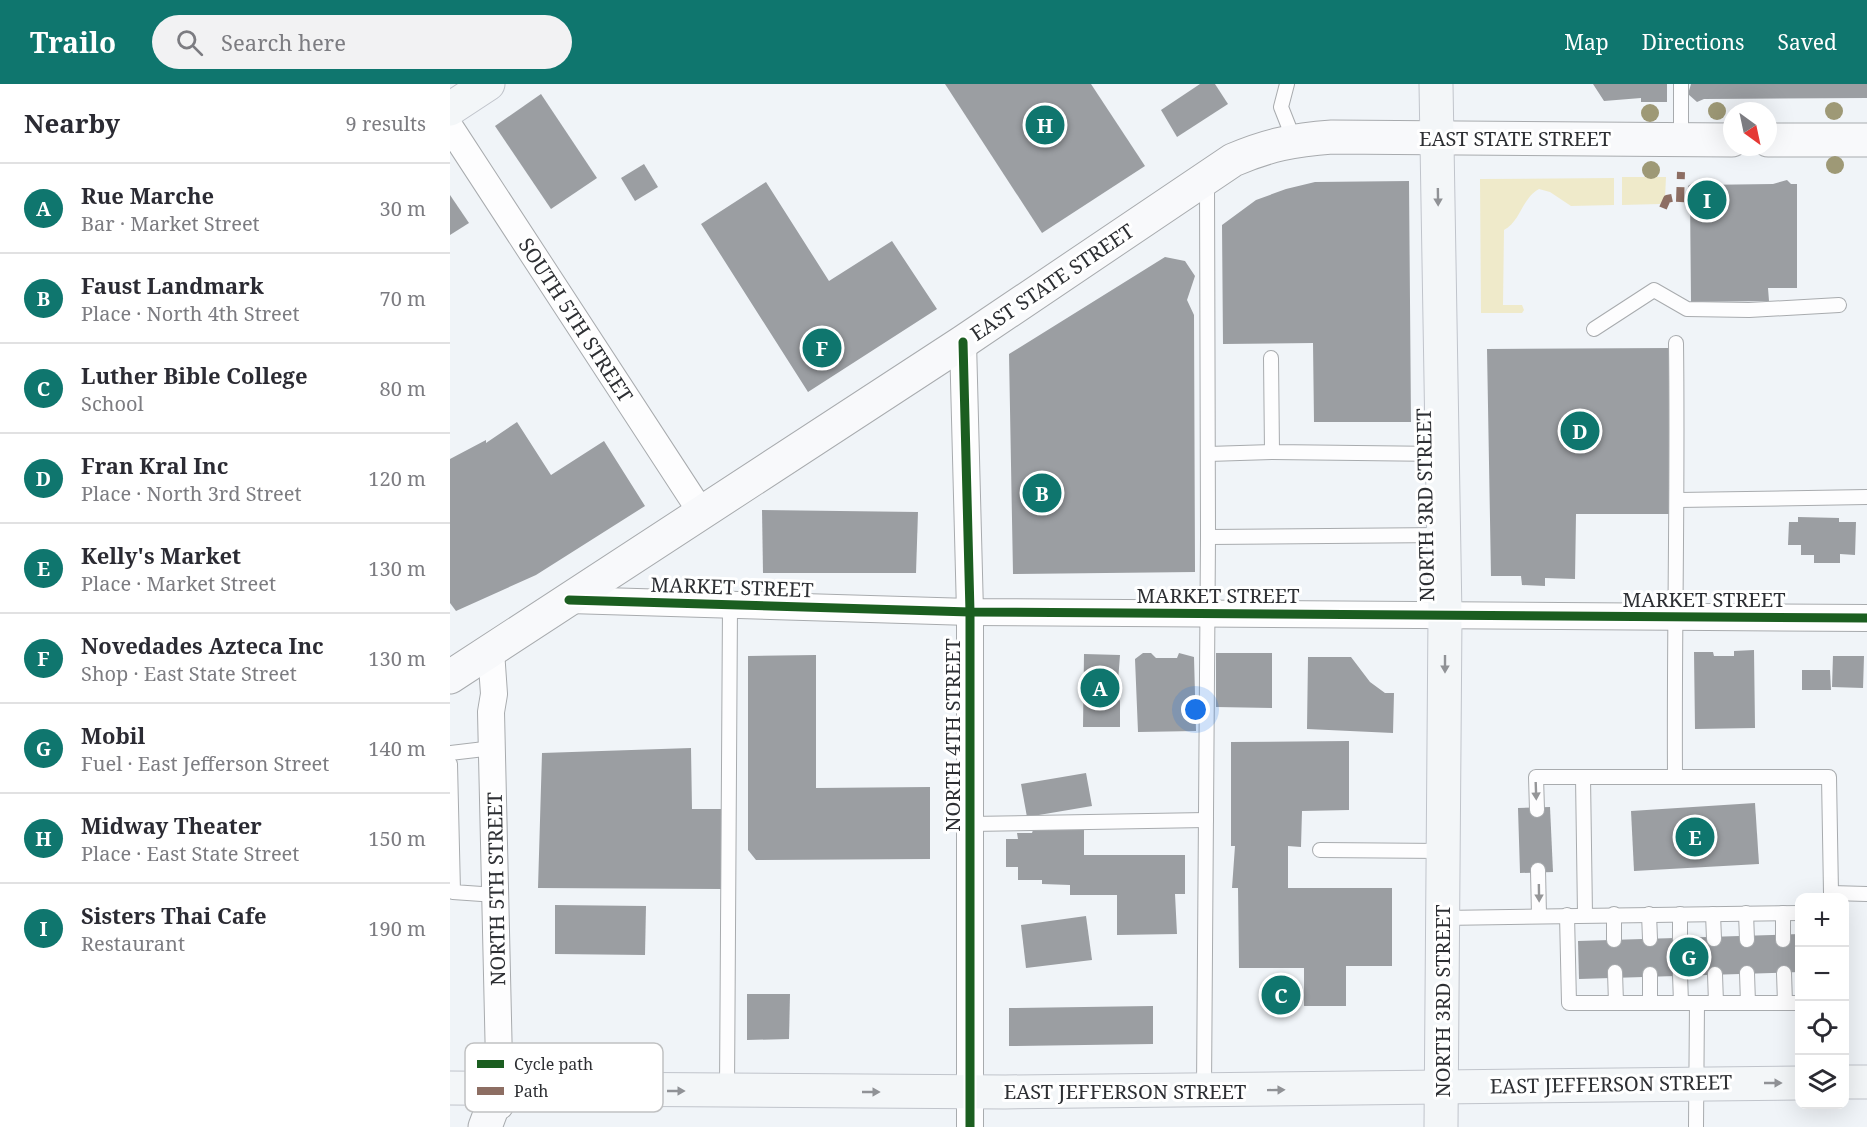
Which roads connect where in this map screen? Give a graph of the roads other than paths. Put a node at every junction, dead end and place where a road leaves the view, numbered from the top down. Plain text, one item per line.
1 (488, 84) edge
2 (1287, 84) edge
3 (1436, 84) edge
4 (1681, 84) edge
5 (450, 109) edge
6 (450, 127) edge
7 (1437, 138) junction
8 (1294, 140) junction
9 (1682, 140) junction
10 (1723, 140) edge
11 (1777, 140) edge
12 (1867, 140) edge
13 (1207, 178) junction
14 (1839, 305) dead end
15 (1594, 329) dead end
16 (963, 342) junction
17 (1676, 344) dead end
18 (1271, 358) dead end
19 (1272, 452) junction
20 (1208, 454) junction
21 (1442, 454) junction
22 (1867, 497) edge
23 (1678, 500) junction
24 (701, 512) junction
25 (1443, 535) junction
26 (1208, 537) junction
27 (569, 600) junction
28 (730, 605) junction
29 (970, 612) junction
30 (1208, 612) junction
31 (1445, 616) junction
32 (1674, 616) junction
33 (1867, 618) edge
34 (491, 651) junction
35 (450, 677) edge
36 (493, 748) junction
37 (450, 753) edge
38 (450, 764) edge
39 (1583, 777) junction
40 (1675, 777) junction
41 (1537, 810) dead end
42 (450, 813) edge
43 (1206, 820) junction
44 (970, 824) junction
45 (1320, 850) dead end
46 (1443, 851) junction
47 (1538, 870) dead end
48 (1831, 893) edge
49 (1867, 894) edge
50 (452, 895) edge
51 (496, 895) junction
52 (1849, 895) edge
53 (1783, 913) junction
54 (1795, 913) edge
55 (1614, 914) junction
56 (1649, 914) junction
57 (1680, 914) junction
58 (1713, 914) junction
59 (1746, 914) junction
60 (1539, 915) junction
61 (1567, 915) junction
62 (1585, 915) junction
63 (1442, 918) junction
64 (1650, 939) dead end
65 (1680, 939) dead end
66 (1714, 939) dead end
67 (1614, 940) dead end
68 (1747, 940) dead end
69 (1783, 940) dead end
70 (1615, 972) dead end
71 (1747, 973) dead end
72 (1650, 974) dead end
73 (1680, 974) dead end
74 (1715, 974) dead end
75 (1784, 974) dead end
76 (1795, 1002) edge
77 (1616, 1003) junction
78 (1650, 1003) junction
79 (1681, 1003) junction
80 (1697, 1003) junction
81 (1716, 1003) junction
82 (1748, 1003) junction
83 (1785, 1003) junction
84 (499, 1043) edge
85 (1849, 1082) edge
86 (1867, 1082) edge
87 (1696, 1083) junction
88 (1795, 1083) edge
89 (1441, 1087) junction
90 (450, 1088) edge
91 (465, 1088) edge
92 (663, 1090) edge
93 (727, 1091) junction
94 (1204, 1091) junction
95 (970, 1093) junction
96 (491, 1112) edge
97 (485, 1127) edge
98 (970, 1127) edge
99 (1441, 1127) edge
100 (1696, 1127) edge

1 - 5 main road
2 - 8 lane
3 - 7 main road, NORTH 3RD STREET
4 - 9 lane
6 - 24 street, SOUTH 5TH STREET
7 - 8 main road, EAST STATE STREET
7 - 9 main road, EAST STATE STREET
7 -> 21 main road, NORTH 3RD STREET
8 - 13 main road, EAST STATE STREET
9 - 10 main road, EAST STATE STREET
11 - 12 main road
13 - 16 main road, EAST STATE STREET
13 - 20 lane
14 - 15 lane
16 - 24 main road, EAST STATE STREET
16 - 29 street, NORTH 4TH STREET
17 - 23 lane
18 - 19 lane
19 - 20 lane
19 - 21 lane
20 - 26 lane
21 - 25 main road, NORTH 3RD STREET
22 - 23 lane
23 - 32 lane
24 - 27 main road, EAST STATE STREET
25 - 26 lane
25 - 31 main road, NORTH 3RD STREET
26 - 30 lane
27 - 28 street, MARKET STREET
27 - 34 main road, EAST STATE STREET
28 - 29 street, MARKET STREET
28 - 93 lane
29 - 30 street, MARKET STREET
29 - 44 street, NORTH 4TH STREET
30 - 31 street, MARKET STREET
30 - 43 lane
31 - 32 street, MARKET STREET
31 -> 46 main road, NORTH 3RD STREET
32 - 33 street, MARKET STREET
32 - 40 lane
34 - 35 main road, EAST STATE STREET
34 - 36 street, NORTH 5TH STREET
36 - 37 lane
36 - 51 street, NORTH 5TH STREET
38 - 42 lane
39 - 40 lane
39 -> 41 lane
39 - 62 lane
40 - 48 lane
42 - 50 lane
43 - 44 lane
43 - 94 lane
44 - 95 street, NORTH 4TH STREET
45 - 46 lane
46 - 63 main road, NORTH 3RD STREET
47 -> 60 lane
49 - 52 lane
50 - 51 lane
51 - 84 street, NORTH 5TH STREET
53 - 54 lane
53 - 59 lane
53 - 69 lane
55 - 56 lane
55 - 62 lane
55 - 67 lane
56 - 57 lane
56 - 64 lane
57 - 58 lane
57 - 65 lane
58 - 59 lane
58 - 66 lane
59 - 68 lane
60 - 61 lane
60 - 63 lane
61 - 62 lane
61 - 77 lane
63 - 89 main road, NORTH 3RD STREET
70 - 77 lane
71 - 82 lane
72 - 78 lane
73 - 79 lane
74 - 81 lane
75 - 83 lane
76 - 83 lane
77 - 78 lane
78 - 79 lane
79 - 80 lane
80 - 81 lane
80 - 87 lane
81 - 82 lane
82 - 83 lane
85 - 86 main road
87 -> 88 main road, EAST JEFFERSON STREET
87 - 89 main road, EAST JEFFERSON STREET
87 - 100 lane
94 -> 89 main road, EAST JEFFERSON STREET
89 - 99 main road, NORTH 3RD STREET
90 - 91 main road, EAST JEFFERSON STREET
92 -> 93 main road, EAST JEFFERSON STREET
93 -> 95 main road, EAST JEFFERSON STREET
94 - 95 main road, EAST JEFFERSON STREET
95 - 98 street, NORTH 4TH STREET
96 - 97 main road

